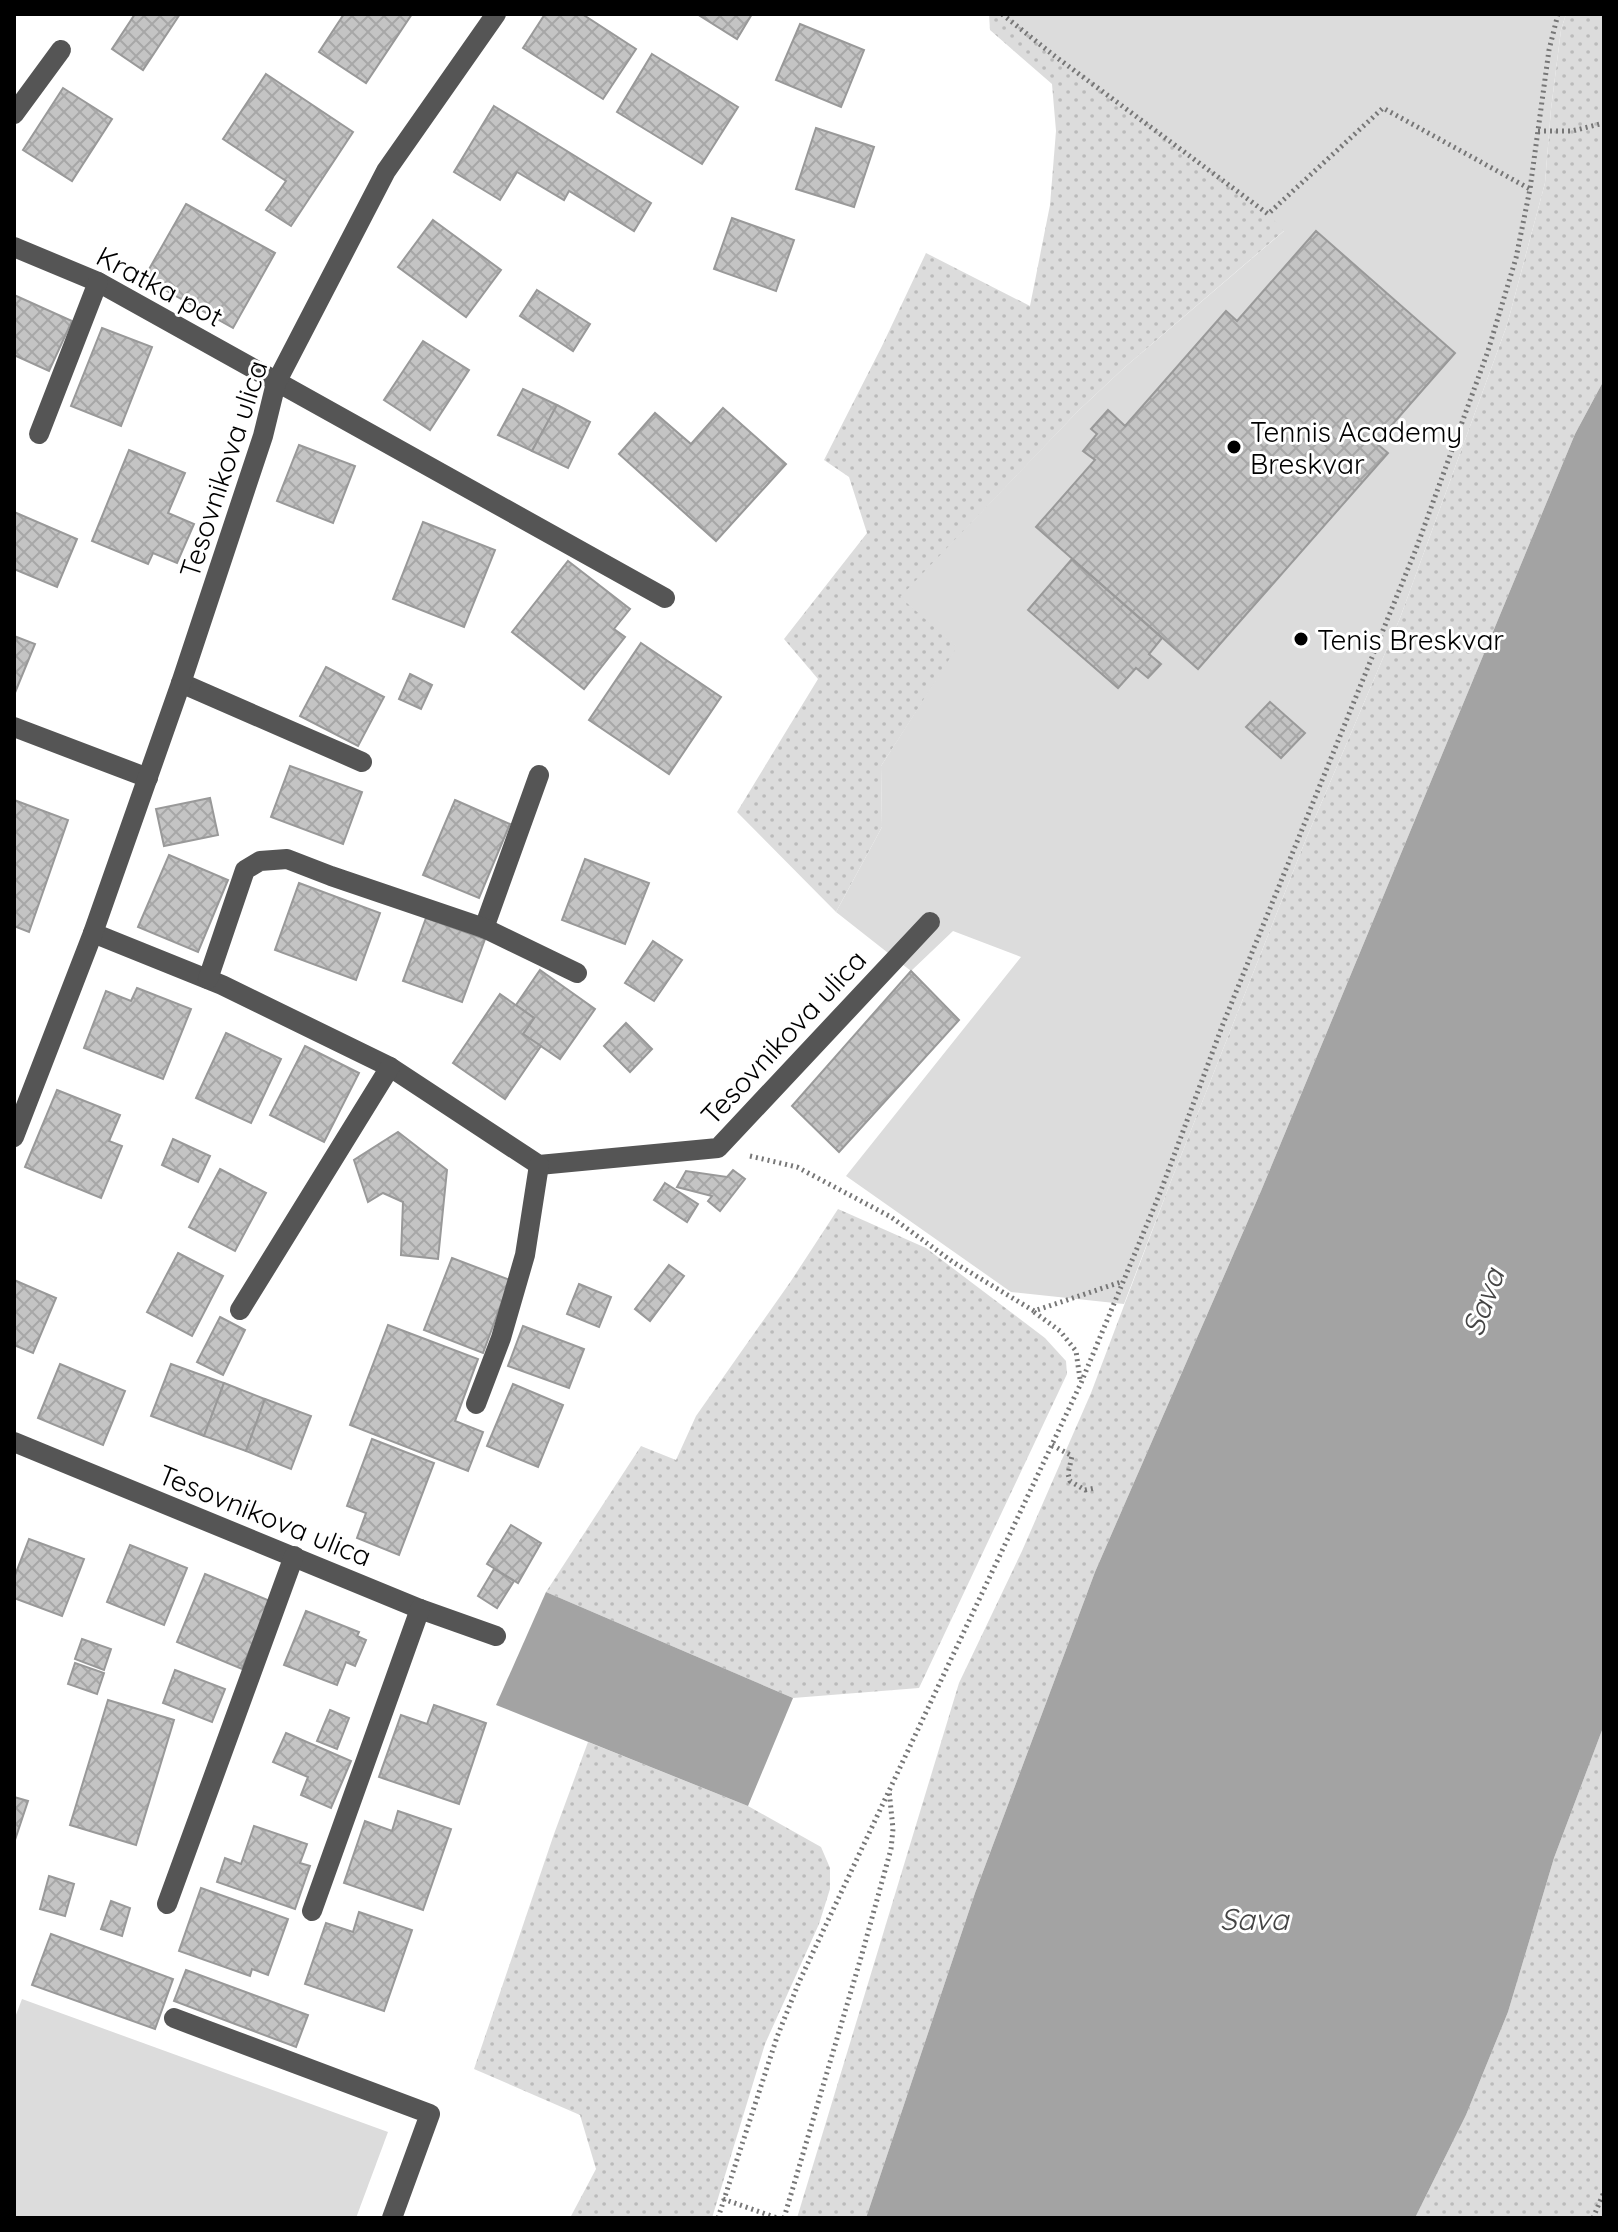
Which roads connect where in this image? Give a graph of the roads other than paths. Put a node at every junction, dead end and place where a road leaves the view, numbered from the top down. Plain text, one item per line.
1 (496, 14) edge
2 (61, 50) dead end
3 (14, 114) edge
4 (14, 247) edge
5 (98, 282) junction
6 (276, 383) junction
7 (39, 434) dead end
8 (665, 598) dead end
9 (181, 683) junction
10 (14, 727) edge
11 (362, 762) dead end
12 (539, 775) dead end
13 (148, 778) junction
14 (930, 922) dead end
15 (484, 928) junction
16 (93, 933) junction
17 (577, 973) dead end
18 (208, 979) junction
19 (390, 1067) junction
20 (14, 1137) edge
21 (539, 1165) junction
22 (240, 1310) dead end
23 (476, 1404) dead end
24 (14, 1442) edge
25 (294, 1556) junction
26 (420, 1609) junction
27 (496, 1636) dead end
28 (167, 1904) dead end
29 (312, 1911) dead end
30 (174, 2018) dead end
31 (392, 2218) edge

1 - 6 street, Tesovnikova ulica
2 - 3 street
4 - 5 street, Kratka pot
5 - 6 street, Kratka pot
5 - 7 street
6 - 8 street, Kratka pot
6 - 9 street, Tesovnikova ulica
9 - 11 street
9 - 13 street, Tesovnikova ulica
10 - 13 street
12 - 15 street
13 - 16 street, Tesovnikova ulica
14 - 21 street, Tesovnikova ulica
15 - 17 street
15 - 18 street
16 - 18 street
16 - 20 street, Tesovnikova ulica
18 - 19 street
19 - 21 street
19 - 22 street
21 - 23 street
24 - 25 street, Tesovnikova ulica
25 - 26 street, Tesovnikova ulica
25 - 28 street
26 - 27 street, Tesovnikova ulica
26 - 29 street
30 - 31 street

